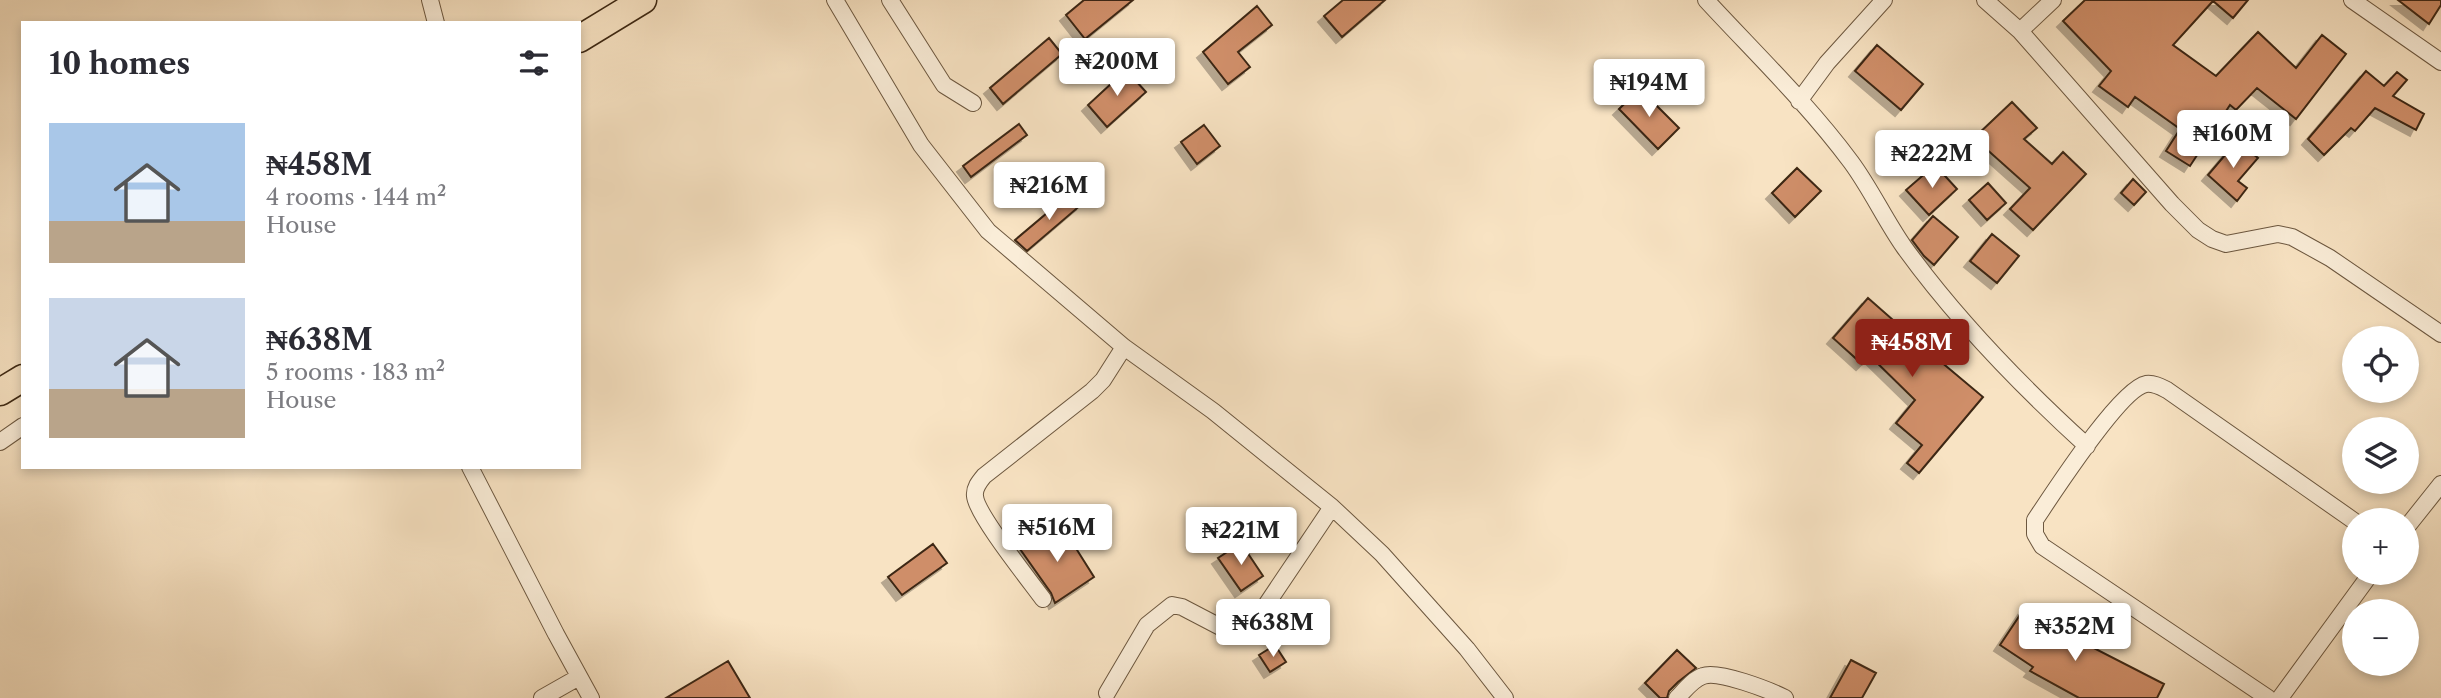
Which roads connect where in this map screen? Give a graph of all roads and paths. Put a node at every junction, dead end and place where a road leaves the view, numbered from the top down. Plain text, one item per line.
1 (430, 0) edge
2 (643, 0) edge
3 (835, 0) edge
4 (890, 0) edge
5 (1706, 0) edge
6 (1884, 0) edge
7 (1985, 0) edge
8 (2053, 0) edge
9 (2352, 0) edge
10 (435, 21) edge
11 (2020, 31) junction
12 (581, 38) edge
13 (2441, 62) edge
14 (1799, 101) junction
15 (973, 103) dead end
16 (2441, 334) edge
17 (1124, 347) junction
18 (21, 379) edge
19 (0, 392) edge
20 (21, 427) edge
21 (0, 442) edge
22 (2087, 446) junction
23 (471, 469) edge
24 (2441, 484) edge
25 (1332, 507) junction
26 (2342, 512) edge
27 (2419, 512) edge
28 (2363, 585) edge
29 (1043, 598) dead end
30 (579, 677) junction
31 (1107, 692) dead end
32 (542, 698) edge
33 (591, 698) edge
34 (1505, 698) edge
35 (1676, 698) edge
36 (1785, 698) edge
37 (2268, 698) edge
38 (2280, 698) edge

1 - 10 street
2 - 12 main road
3 - 17 street
4 - 15 street
5 - 14 street
6 - 14 street
7 - 11 street
8 - 11 street
9 - 13 street
11 - 16 street
14 - 22 street
17 - 25 street
17 - 29 street
18 - 19 main road
20 - 21 street
22 - 26 street
22 - 37 street
23 - 30 street
24 - 27 street
25 - 31 street
25 - 34 street
28 - 38 street
30 - 32 street
30 - 33 street
35 - 36 street

